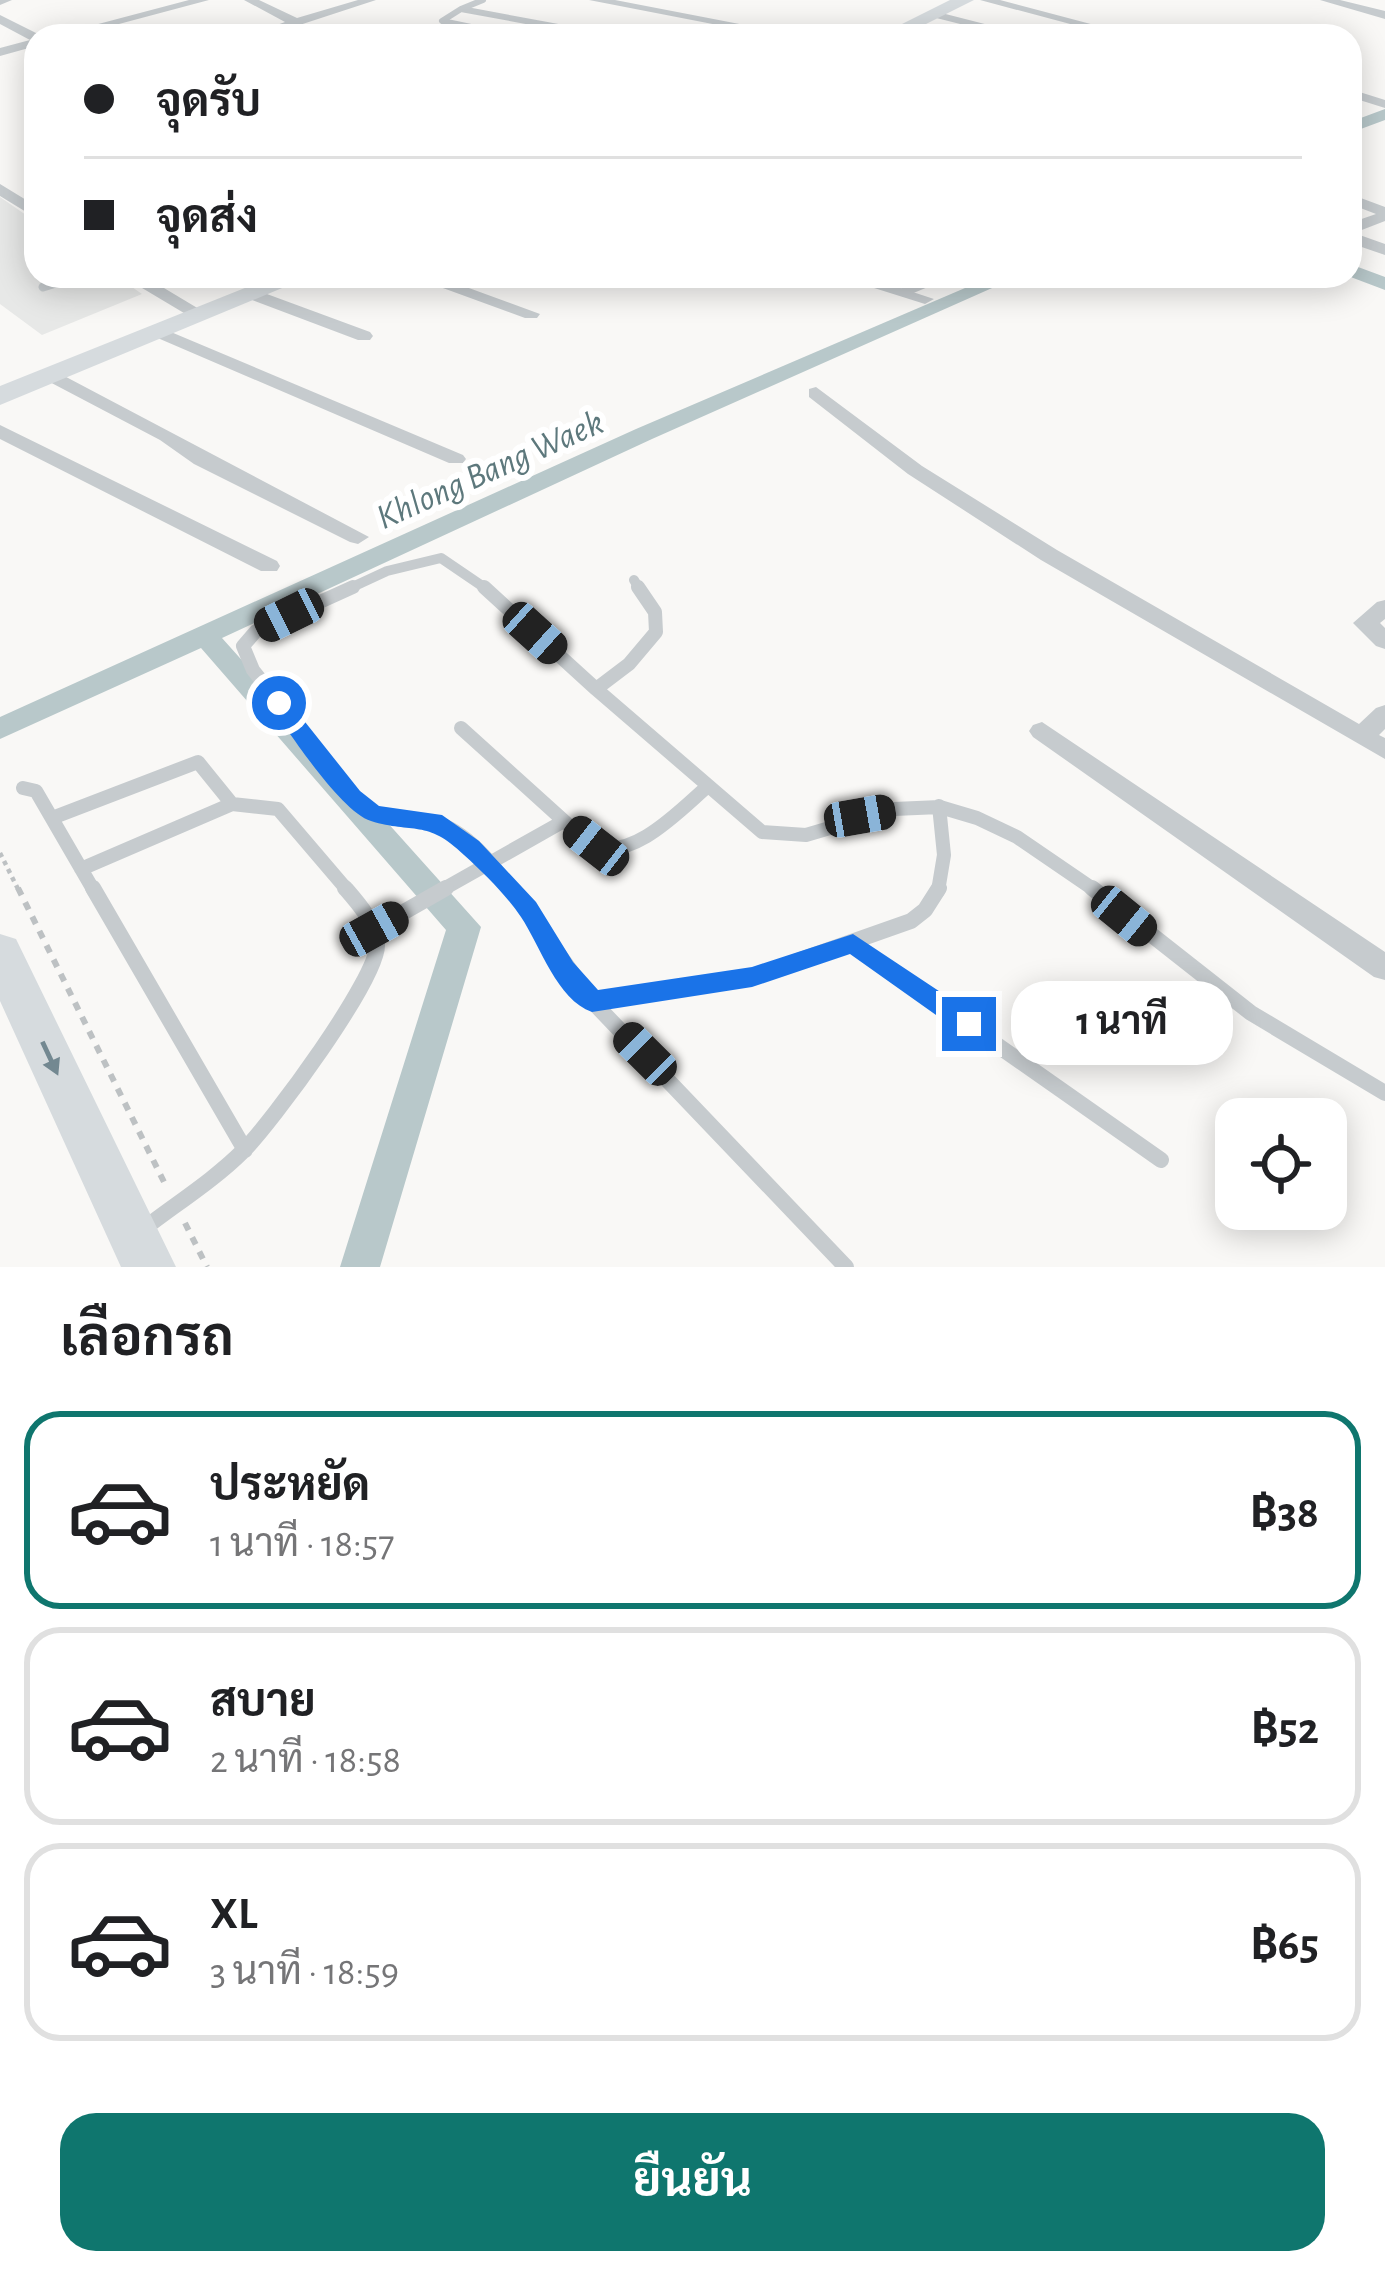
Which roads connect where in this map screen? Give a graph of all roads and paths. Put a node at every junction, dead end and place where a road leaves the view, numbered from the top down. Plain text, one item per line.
1 (202, 0) edge
2 (250, 0) edge
3 (370, 0) edge
4 (483, 0) edge
5 (595, 0) edge
6 (965, 0) edge
7 (986, 0) edge
8 (1326, 0) edge
9 (461, 9) junction
10 (933, 14) junction
11 (1385, 15) edge
12 (297, 22) junction
13 (107, 24) edge
14 (291, 24) edge
15 (456, 24) edge
16 (542, 24) edge
17 (728, 24) edge
18 (912, 24) edge
19 (973, 24) edge
20 (1082, 24) edge
21 (152, 288) edge
22 (268, 288) edge
23 (454, 288) edge
24 (889, 288) edge
25 (914, 288) edge
26 (904, 292) junction
27 (253, 294) junction
28 (925, 298) dead end
29 (531, 314) dead end
30 (200, 315) junction
31 (159, 332) junction
32 (364, 336) dead end
33 (51, 376) junction
34 (816, 393) dead end
35 (0, 396) edge
36 (0, 431) edge
37 (455, 459) dead end
38 (358, 537) dead end
39 (269, 566) dead end
40 (634, 580) dead end
41 (1385, 607) edge
42 (1385, 641) edge
43 (596, 689) junction
44 (1385, 714) edge
45 (461, 728) dead end
46 (1042, 731) dead end
47 (1374, 743) edge
48 (708, 786) junction
49 (23, 788) dead end
50 (232, 804) junction
51 (939, 806) junction
52 (52, 818) junction
53 (564, 821) junction
54 (0, 853) edge
55 (488, 864) junction
56 (81, 869) junction
57 (374, 929) junction
58 (853, 944) junction
59 (0, 952) edge
60 (1385, 968) edge
61 (592, 1001) junction
62 (1385, 1093) edge
63 (245, 1150) junction
64 (1161, 1160) dead end
65 (176, 1205) junction
66 (141, 1252) edge
67 (207, 1267) edge
68 (846, 1267) edge

1 - 13 street
2 - 12 street
3 - 12 street
4 - 9 lane
5 - 17 street
6 - 10 street
7 - 20 street
8 - 11 street
9 - 15 lane
9 - 16 lane
10 - 18 street
10 - 19 lane
12 - 14 street
21 - 30 street
22 - 27 street
23 - 29 street
24 - 26 street
25 - 26 lane
26 - 28 street
27 - 30 street
27 - 32 street
30 - 31 street
31 - 33 street
31 - 37 street
33 - 35 street
33 - 38 street
34 - 47 street
36 - 39 street
40 - 43 lane
41 - 42 street
43 - 48 lane
43 - 55 lane
44 - 47 street
45 - 53 lane
46 - 60 street
48 - 51 lane
48 - 53 lane
49 - 52 lane
50 - 52 lane
50 - 56 lane
50 - 57 lane
51 - 58 lane
51 - 62 lane
52 - 56 lane
53 - 55 lane
54 - 65 path
55 - 57 lane
55 - 61 lane
56 - 63 lane
57 - 63 lane
58 - 61 lane
58 - 64 lane
59 -> 66 street
61 - 68 lane
63 - 65 lane
65 - 66 lane
65 - 67 path

